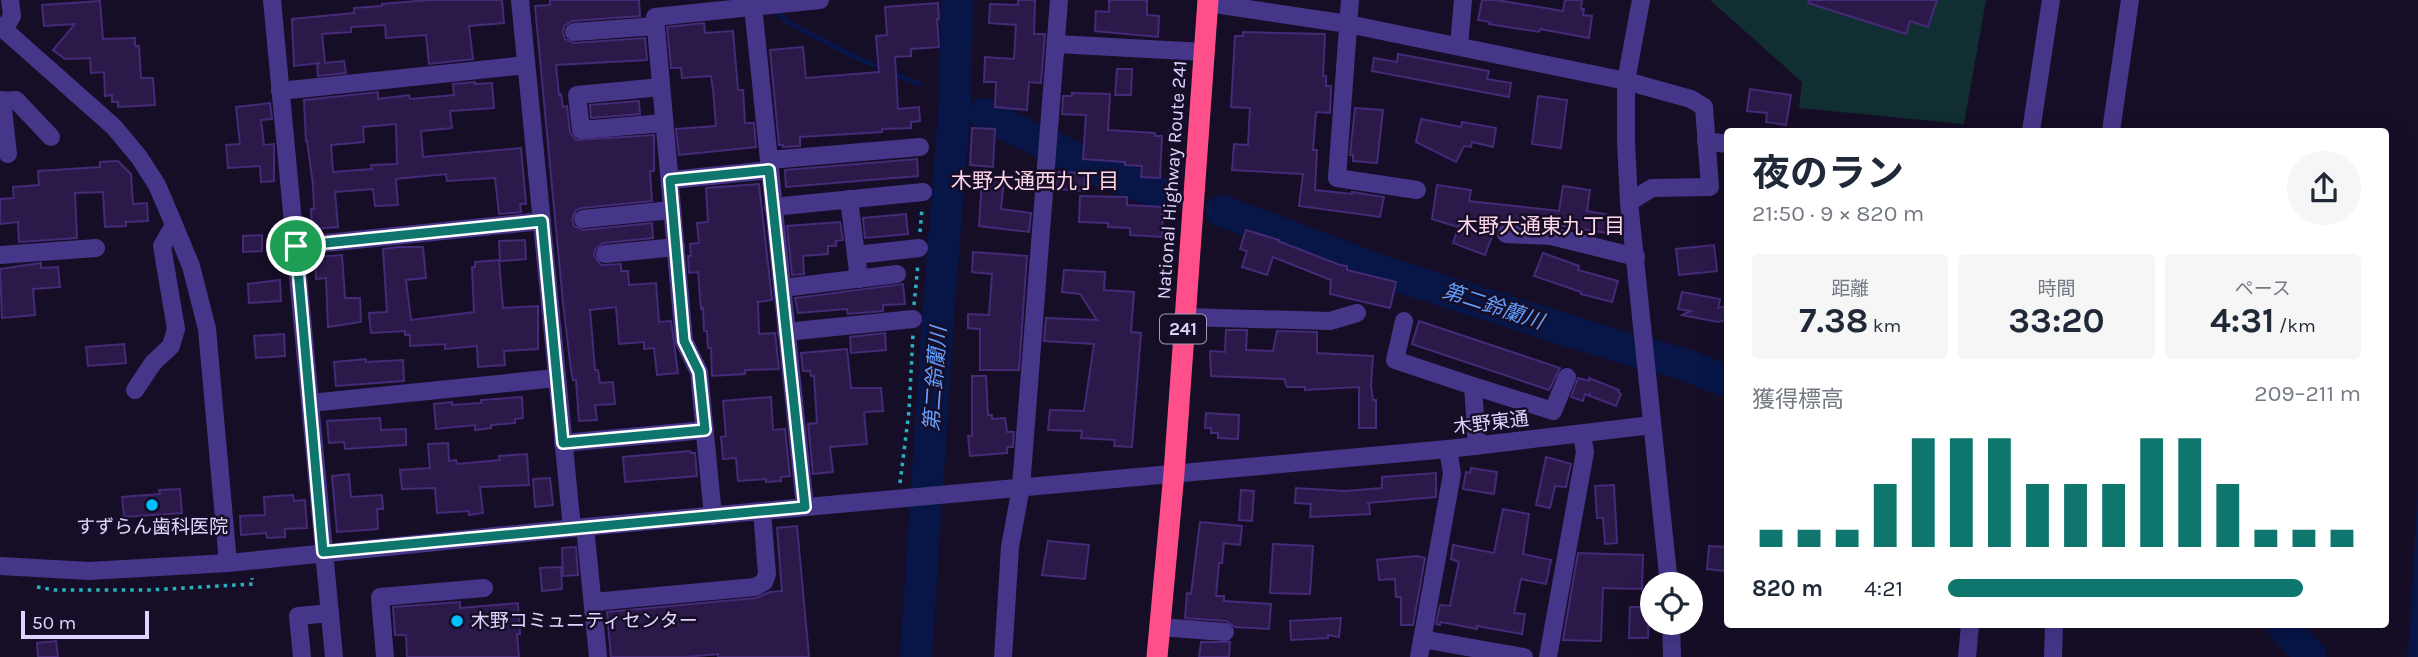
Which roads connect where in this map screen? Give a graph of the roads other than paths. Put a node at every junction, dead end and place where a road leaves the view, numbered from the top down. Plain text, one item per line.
1 (10, 0) edge
2 (272, 0) edge
3 (520, 0) edge
4 (810, 0) edge
5 (1059, 0) edge
6 (1350, 0) edge
7 (1463, 0) edge
8 (1641, 0) edge
9 (2051, 0) edge
10 (2130, 0) edge
11 (1208, 1) edge
12 (753, 6) junction
13 (669, 7) edge
14 (1348, 24) junction
15 (656, 26) junction
16 (2, 28) edge
17 (574, 33) dead end
18 (1056, 44) junction
19 (1459, 46) junction
20 (1204, 52) junction
21 (526, 65) junction
22 (1626, 81) junction
23 (661, 87) junction
24 (280, 91) junction
25 (1, 101) edge
26 (664, 123) junction
27 (2031, 128) edge
28 (2111, 128) edge
29 (51, 137) dead end
30 (1706, 141) junction
31 (1724, 144) edge
32 (920, 147) dead end
33 (8, 154) dead end
34 (769, 165) junction
35 (670, 180) junction
36 (1417, 190) dead end
37 (923, 192) dead end
38 (849, 199) junction
39 (1629, 202) junction
40 (773, 207) junction
41 (672, 210) junction
42 (583, 219) dead end
43 (542, 221) junction
44 (174, 225) junction
45 (1506, 234) dead end
46 (296, 246) junction
47 (676, 247) junction
48 (96, 248) dead end
49 (919, 248) dead end
50 (605, 254) dead end
51 (0, 255) edge
52 (856, 256) junction
53 (1636, 257) junction
54 (897, 274) dead end
55 (859, 279) junction
56 (782, 288) junction
57 (1357, 313) dead end
58 (1184, 317) junction
59 (913, 319) dead end
60 (1404, 321) dead end
61 (786, 332) junction
62 (1567, 377) dead end
63 (556, 379) junction
64 (1473, 386) junction
65 (135, 390) dead end
66 (310, 403) junction
67 (1652, 425) junction
68 (705, 430) junction
69 (1582, 434) junction
70 (563, 443) junction
71 (1477, 446) junction
72 (1448, 449) junction
73 (1174, 473) junction
74 (1021, 487) junction
75 (805, 507) junction
76 (762, 511) junction
77 (713, 516) junction
78 (579, 527) junction
79 (323, 552) junction
80 (228, 563) junction
81 (0, 566) edge
82 (1668, 572) edge
83 (484, 588) dead end
84 (593, 602) junction
85 (330, 613) junction
86 (1160, 627) junction
87 (1970, 628) edge
88 (2054, 628) edge
89 (1225, 632) dead end
90 (1671, 635) edge
91 (1416, 652) edge
92 (302, 657) edge
93 (334, 657) edge
94 (385, 657) edge
95 (597, 657) edge
96 (1003, 657) edge
97 (1157, 657) edge
98 (1524, 657) edge
99 (1548, 657) edge
100 (1672, 657) edge
101 (1967, 657) edge
102 (2053, 657) edge

1 - 16 street
2 - 24 street
3 - 21 street
4 - 12 street
5 - 18 street
6 - 14 street
7 - 19 street
8 - 22 street
9 - 27 street
10 - 28 street
11 - 14 street
11 - 20 highway, National Highway Route 241 / 241
12 - 13 street
12 - 34 street
13 - 15 street
14 - 19 street
14 - 36 street
15 - 17 street
15 - 23 street
16 - 44 street
18 - 20 street
18 - 74 street
19 - 22 street
20 - 58 highway, National Highway Route 241 / 241
21 - 24 street
21 - 43 street
22 - 30 street
22 - 39 street
23 - 26 street
23 - 26 street
24 - 46 street
25 - 29 street
25 - 33 street
26 - 35 street
30 - 31 street
30 - 39 street
32 - 34 street
34 - 35 street
34 - 40 street
35 - 41 street
37 - 38 street
38 - 40 street
38 - 52 street
39 - 53 street
40 - 56 street
41 - 42 street
41 - 47 street
43 - 46 street
43 - 63 street
44 - 65 street
44 - 80 street
45 - 53 street
46 - 66 street
47 - 50 street
47 - 68 street
48 - 51 street
49 - 52 street
52 - 55 street
53 - 67 street
54 - 55 street
55 - 56 street
56 - 61 street
57 - 58 street
58 - 73 highway, National Highway Route 241 / 241
59 - 61 street
60 - 64 street
61 - 75 street
62 - 64 street
63 - 66 street
63 - 70 street
64 - 71 street
66 - 79 street
67 - 69 street, 木野東通
67 - 82 street
68 - 70 street
68 - 77 street
69 - 71 street, 木野東通
69 - 99 street
70 - 78 street
71 - 72 street, 木野東通
72 - 73 street, 木野東通
72 - 91 street
73 - 74 street, 木野東通
73 - 86 highway, National Highway Route 241 / 241
74 - 75 street, 木野東通
74 - 96 street
75 - 76 street, 木野東通
76 - 77 street, 木野東通
76 - 84 street
77 - 78 street, 木野東通
78 - 79 street, 木野東通
78 - 84 street
79 - 80 street, 木野東通
79 - 85 street
80 - 81 street, 木野東通
83 - 94 street
84 - 95 street
85 - 92 street
85 - 93 street
86 - 89 street
86 - 97 highway, National Highway Route 241 / 241
87 - 101 street
88 - 102 street
90 - 100 street
91 - 98 street

